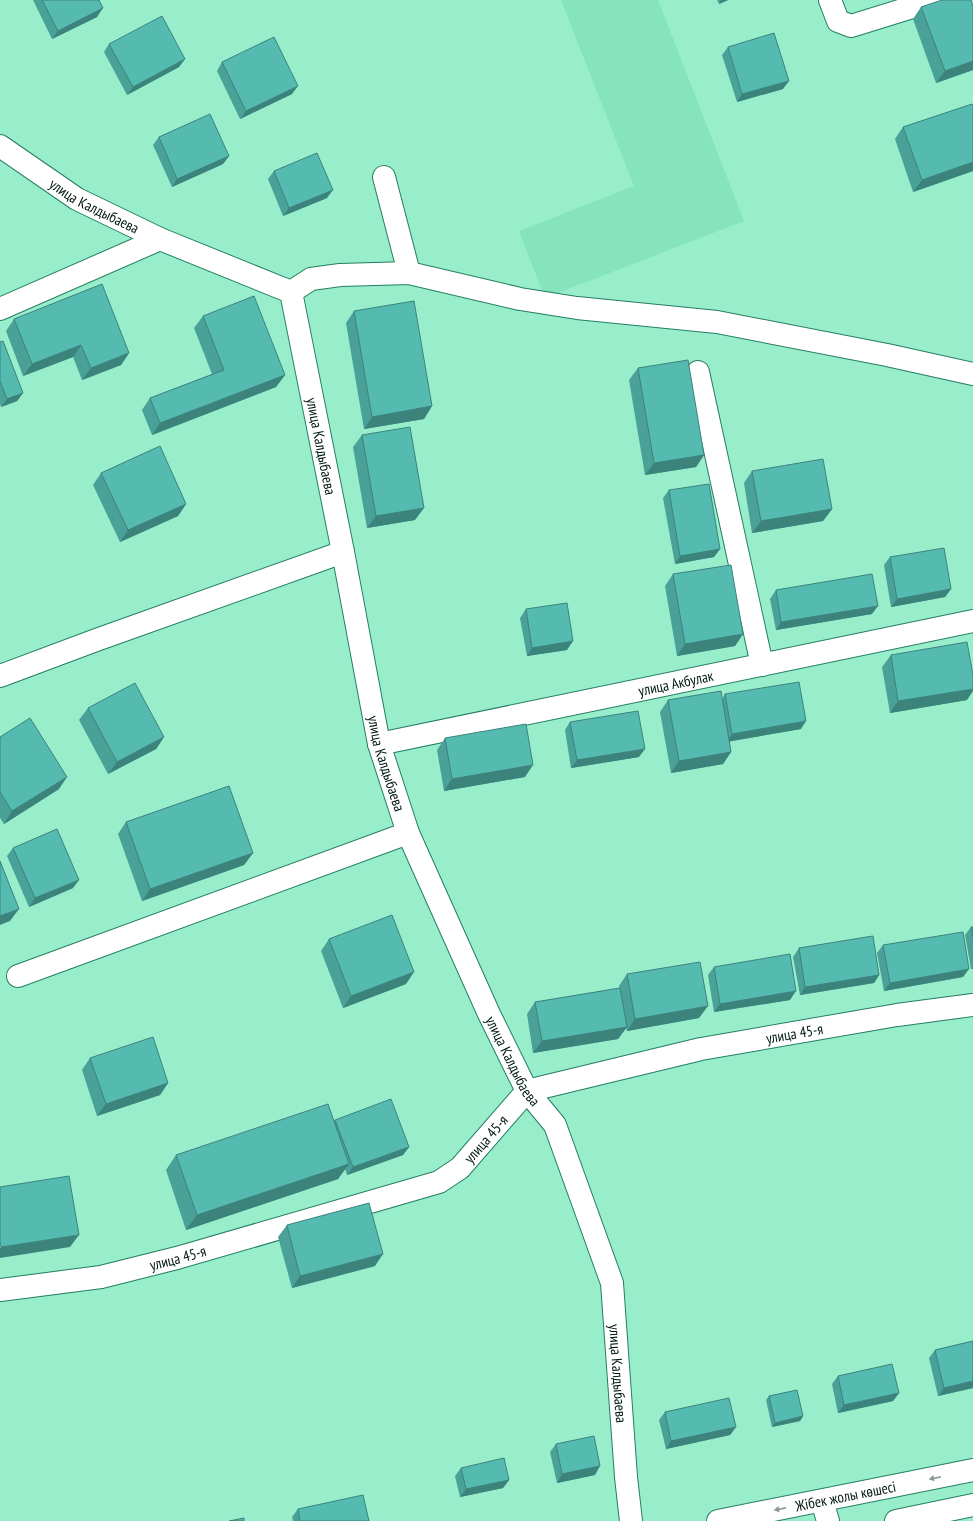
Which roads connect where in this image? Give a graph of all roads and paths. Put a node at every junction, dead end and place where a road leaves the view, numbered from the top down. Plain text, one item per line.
1 (830, 0) edge
2 (935, 0) edge
3 (0, 146) edge
4 (384, 177) dead end
5 (160, 239) junction
6 (409, 273) junction
7 (291, 292) junction
8 (0, 309) edge
9 (698, 372) dead end
10 (973, 374) edge
11 (343, 552) junction
12 (973, 621) edge
13 (762, 665) junction
14 (0, 676) edge
15 (379, 744) junction
16 (408, 833) junction
17 (18, 976) dead end
18 (973, 1005) edge
19 (528, 1091) junction
20 (0, 1290) edge
21 (973, 1470) edge
22 (822, 1500) junction
23 (973, 1505) edge
24 (631, 1521) edge
25 (718, 1521) edge
26 (828, 1521) edge
27 (896, 1521) edge

1 - 2 street
3 - 5 street, улица Калдыбаева
4 - 6 street
5 - 7 street, улица Калдыбаева
5 - 8 street
6 - 7 street
6 - 10 street
7 - 11 street, улица Калдыбаева
9 - 13 street
11 - 14 street
11 - 15 street, улица Калдыбаева
12 - 13 street, улица Акбулак
13 - 15 street, улица Акбулак
15 - 16 street, улица Калдыбаева
16 - 17 street
16 - 19 street, улица Калдыбаева
18 - 19 street, улица 45-я
19 - 20 street, улица 45-я
19 - 24 street, улица Калдыбаева
21 -> 22 street, Жібек жолы көшесі
22 -> 25 street, Жібек жолы көшесі
22 - 26 street
23 - 27 street

